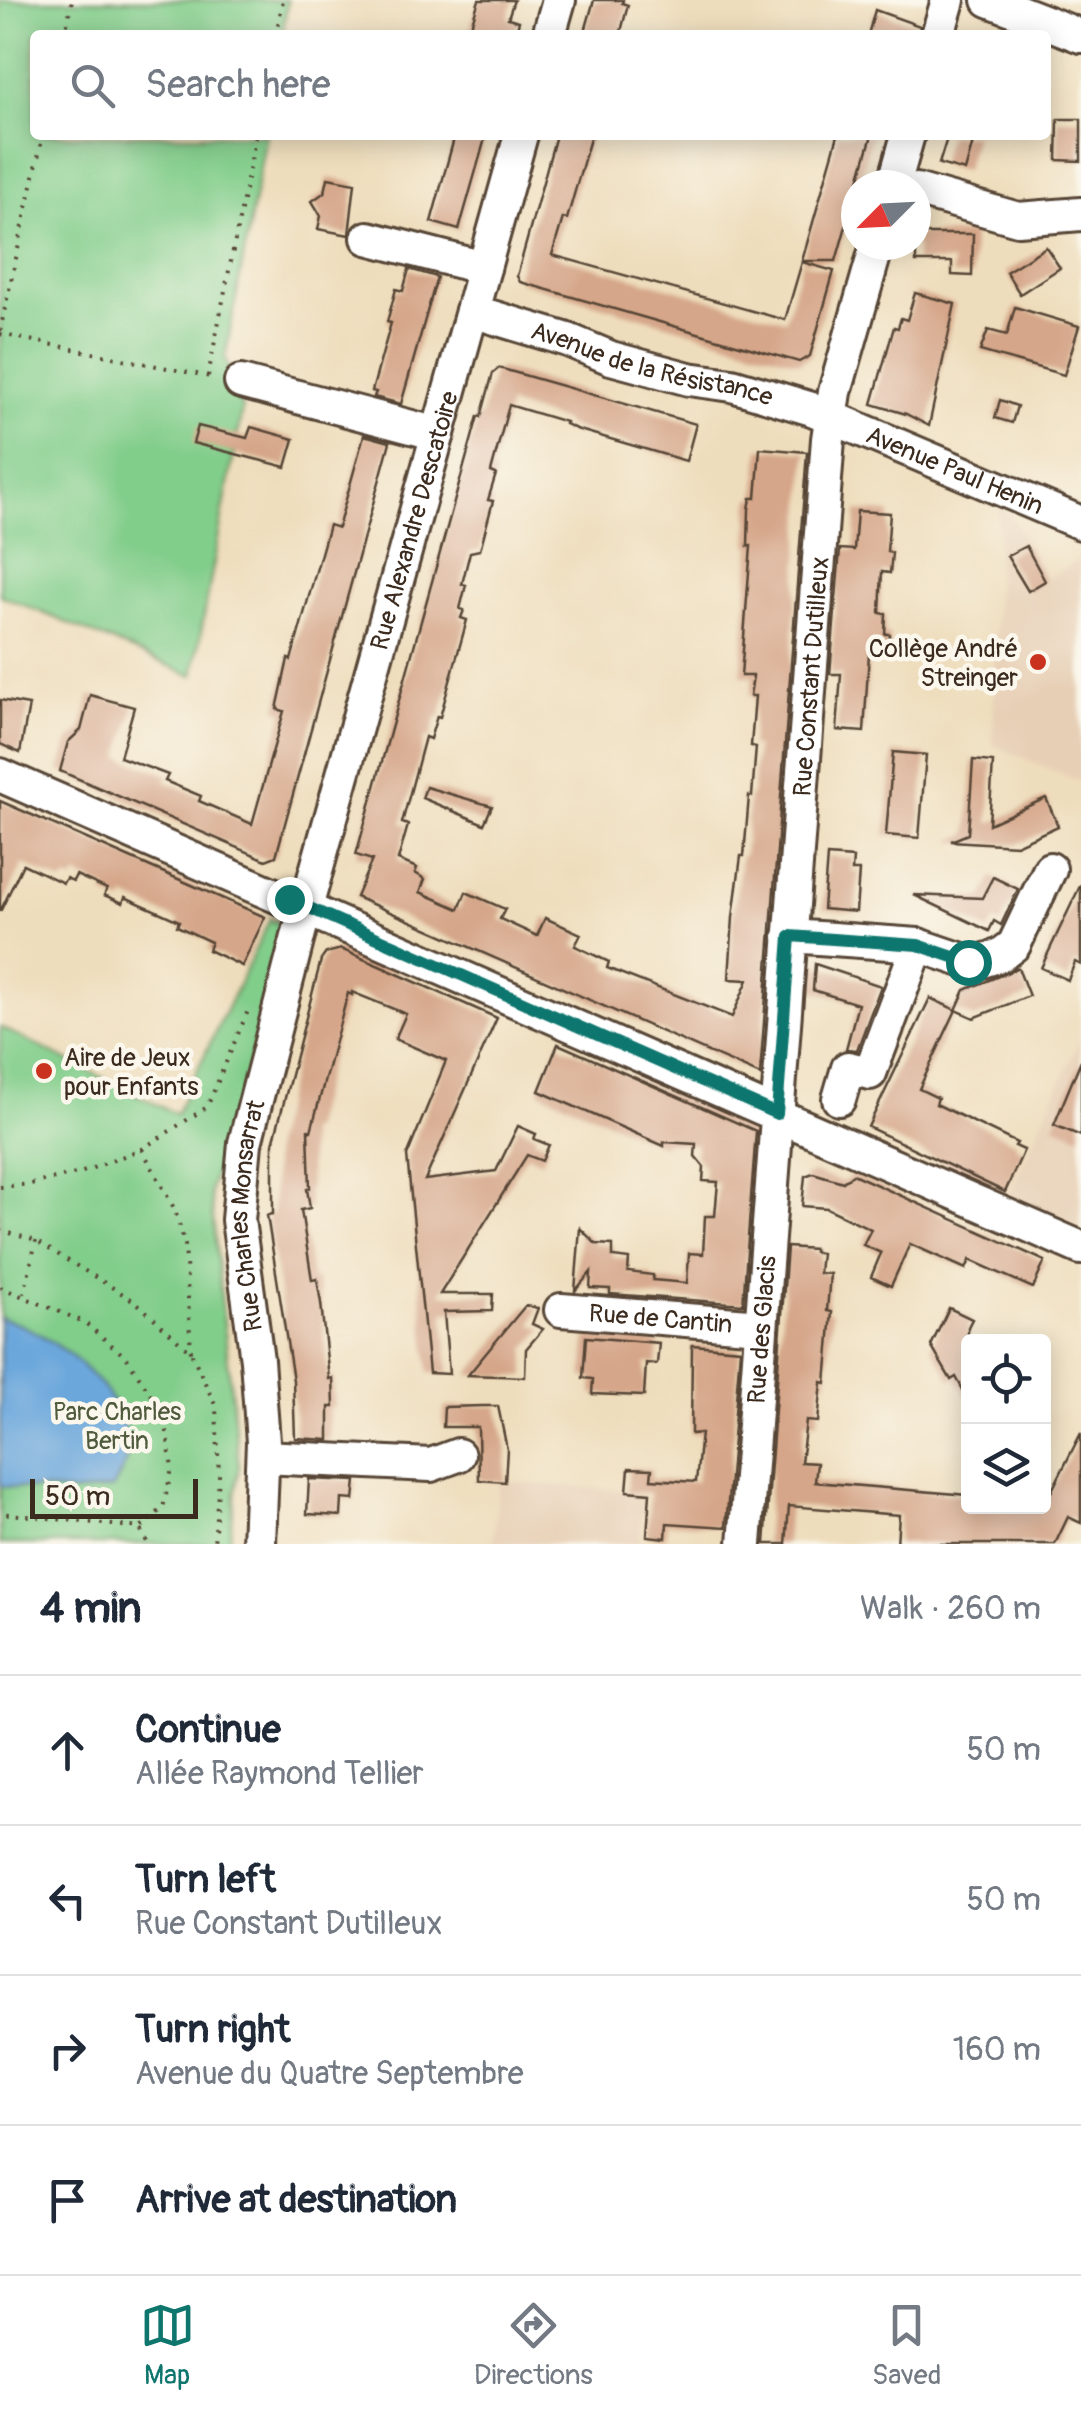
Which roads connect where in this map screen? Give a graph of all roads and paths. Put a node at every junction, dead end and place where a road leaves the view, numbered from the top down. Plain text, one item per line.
1 (72, 0) edge
2 (284, 0) edge
3 (559, 0) edge
4 (948, 0) edge
5 (989, 0) edge
6 (65, 30) edge
7 (277, 30) edge
8 (550, 30) edge
9 (939, 30) edge
10 (1081, 36) edge
11 (42, 140) edge
12 (255, 140) edge
13 (520, 140) edge
14 (907, 140) edge
15 (899, 170) edge
16 (931, 194) edge
17 (1081, 214) edge
18 (368, 238) dead end
19 (873, 260) edge
20 (484, 268) junction
21 (472, 311) junction
22 (0, 332) edge
23 (208, 376) junction
24 (241, 382) joint
25 (831, 416) junction
26 (438, 434) junction
27 (1081, 524) edge
28 (0, 775) edge
29 (1050, 870) dead end
30 (306, 907) junction
31 (790, 936) junction
32 (918, 945) junction
33 (251, 1004) dead end
34 (839, 1099) dead end
35 (777, 1114) junction
36 (142, 1149) junction
37 (0, 1187) edge
38 (0, 1230) edge
39 (36, 1240) junction
40 (1081, 1248) edge
41 (0, 1287) edge
42 (23, 1295) junction
43 (562, 1310) dead end
44 (761, 1326) junction
45 (192, 1352) junction
46 (458, 1455) dead end
47 (263, 1457) junction
48 (0, 1513) edge
49 (140, 1528) junction
50 (258, 1540) edge
51 (148, 1544) edge
52 (214, 1544) edge
53 (745, 1544) edge

1 - 6 path
2 - 7 path
3 - 8 street
4 - 9 street
5 - 10 street
11 - 22 path
12 - 23 path
13 - 20 street, Rue Alexandre Descatoire
14 - 15 street
16 - 17 street
18 - 20 street
19 - 25 street, Rue Constant Dutilleux
20 - 21 street, Rue Alexandre Descatoire
21 - 25 street, Avenue de la Résistance
21 - 26 street, Rue Alexandre Descatoire
22 - 23 path
23 - 24 path
24 - 26 street
25 - 27 street, Avenue Paul Henin
25 - 31 street, Rue Constant Dutilleux
26 - 30 street, Rue Alexandre Descatoire
28 - 30 street
29 - 32 street
30 - 35 street
30 - 47 street, Rue Charles Monsarrat
31 - 32 street
31 - 35 street, Rue Constant Dutilleux
32 - 34 street
33 - 36 path
35 - 40 street
35 - 44 street, Rue des Glacis
36 - 37 path
36 - 45 path
38 - 39 path
39 - 42 path
39 - 45 path
41 - 42 path
42 - 49 path
43 - 44 street, Rue de Cantin
44 - 53 street, Rue des Glacis
45 - 52 path
46 - 47 street
47 - 50 street, Rue Charles Monsarrat
48 - 49 path
49 - 51 path

